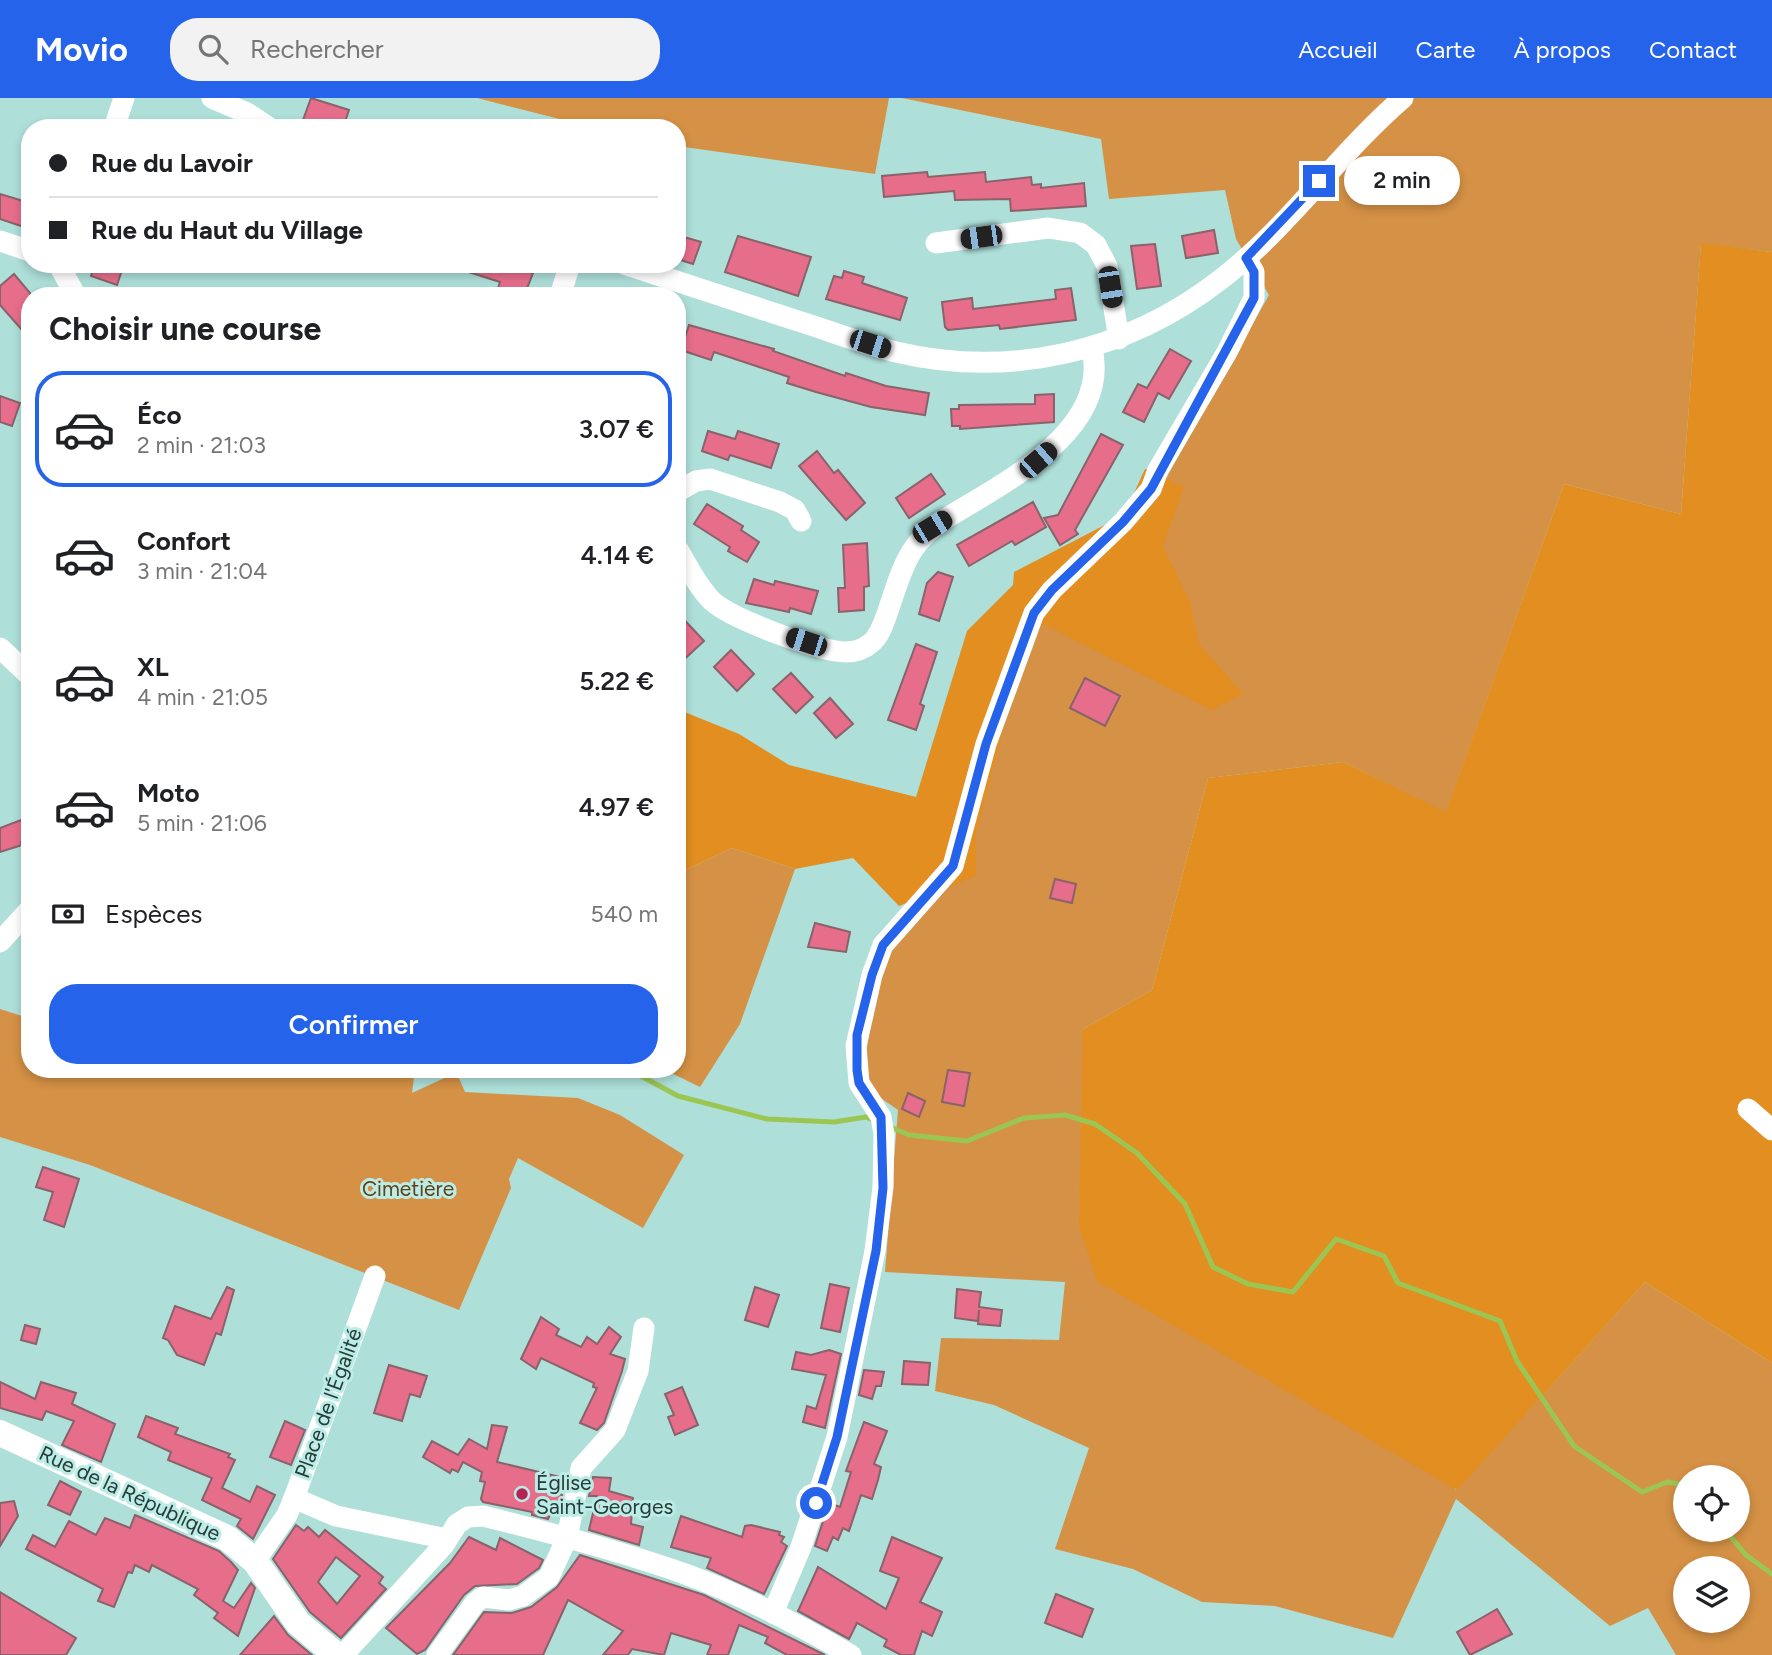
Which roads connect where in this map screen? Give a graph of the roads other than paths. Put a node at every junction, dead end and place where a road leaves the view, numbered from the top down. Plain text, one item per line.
1 (124, 98) edge
2 (212, 98) edge
3 (1403, 98) edge
4 (117, 119) edge
5 (256, 119) edge
6 (0, 241) edge
7 (936, 243) dead end
8 (21, 248) edge
9 (1246, 258) junction
10 (652, 273) edge
11 (1119, 340) junction
12 (1092, 349) junction
13 (686, 487) edge
14 (801, 521) dead end
15 (686, 563) edge
16 (0, 648) edge
17 (21, 668) edge
18 (21, 919) edge
19 (0, 942) edge
20 (1748, 1109) dead end
21 (1772, 1130) edge
22 (374, 1276) dead end
23 (644, 1328) dead end
24 (0, 1433) edge
25 (294, 1498) junction
26 (567, 1538) junction
27 (447, 1539) junction
28 (255, 1561) junction
29 (773, 1613) junction
30 (336, 1655) edge
31 (342, 1655) edge
32 (438, 1655) edge
33 (851, 1655) edge

1 - 4 street
2 - 5 street
3 - 9 street
6 - 8 street
7 - 11 street
9 - 11 street
9 - 29 street
10 - 12 street
11 - 12 street
12 - 15 street
13 - 14 street
16 - 17 street
18 - 19 street
20 - 21 street
22 - 25 street, Place de l'Égalité
23 - 26 street
24 - 28 street, Rue de la République
25 - 27 street, Place de l'Égalité
25 - 28 street
26 - 27 street
26 - 29 street
26 - 32 street
27 - 31 street
28 - 30 street, Rue de la République
29 - 33 street

